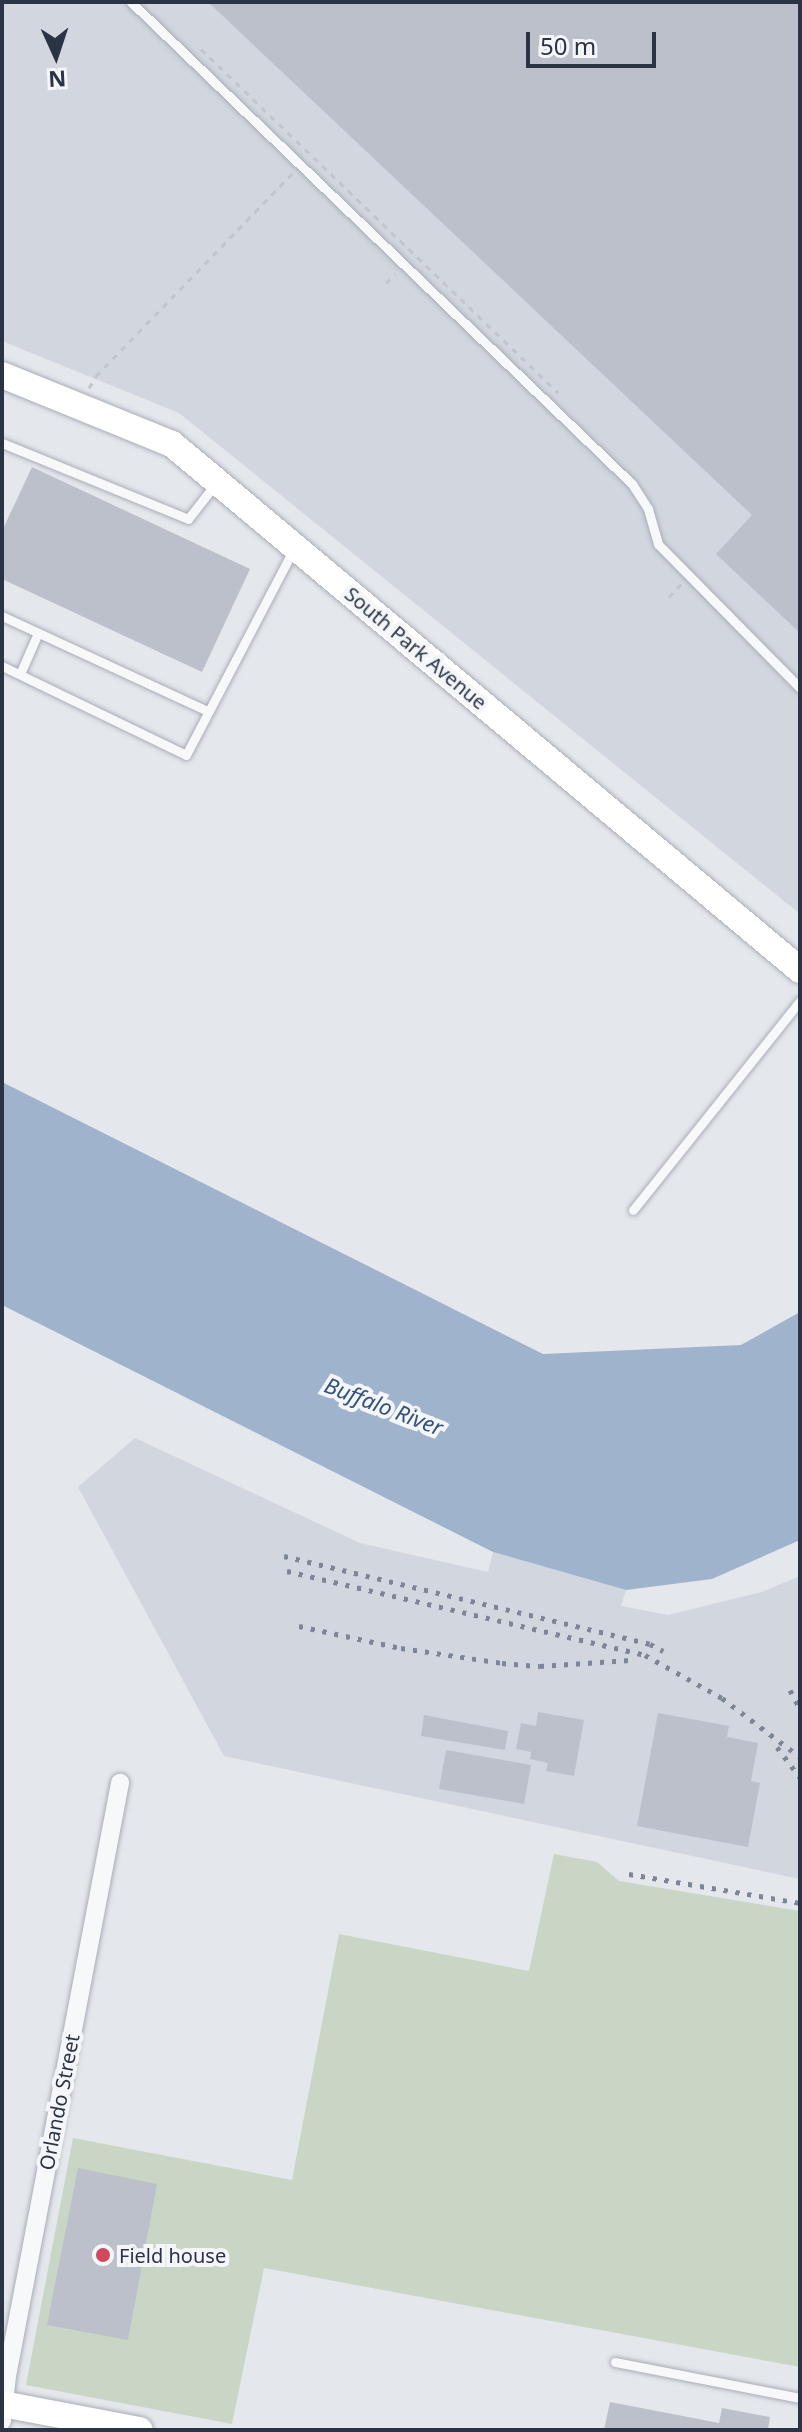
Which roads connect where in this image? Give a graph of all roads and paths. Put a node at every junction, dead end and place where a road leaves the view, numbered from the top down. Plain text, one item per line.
1 (131, 2) edge
2 (313, 154) dead end
3 (300, 165) junction
4 (2, 375) edge
5 (78, 405) junction
6 (2, 443) edge
7 (218, 480) junction
8 (295, 547) junction
9 (2, 616) edge
10 (38, 633) junction
11 (2, 666) edge
12 (20, 674) junction
13 (800, 688) edge
14 (208, 711) junction
15 (800, 970) edge
16 (800, 1001) edge
17 (633, 1210) dead end
18 (120, 1783) dead end
19 (615, 2362) dead end
20 (800, 2398) edge
21 (3, 2410) edge
22 (140, 2430) edge

1 - 3 lane
2 - 3 path
3 - 5 path
3 - 13 lane
4 - 5 street, South Park Avenue
5 - 7 street, South Park Avenue
6 - 7 lane
7 - 8 street, South Park Avenue
8 - 14 lane
8 - 15 street, South Park Avenue
9 - 10 lane
10 - 12 lane
10 - 14 lane
11 - 12 lane
12 - 14 lane
16 - 17 lane
18 - 21 street, Orlando Street
19 - 20 lane
21 - 22 street

